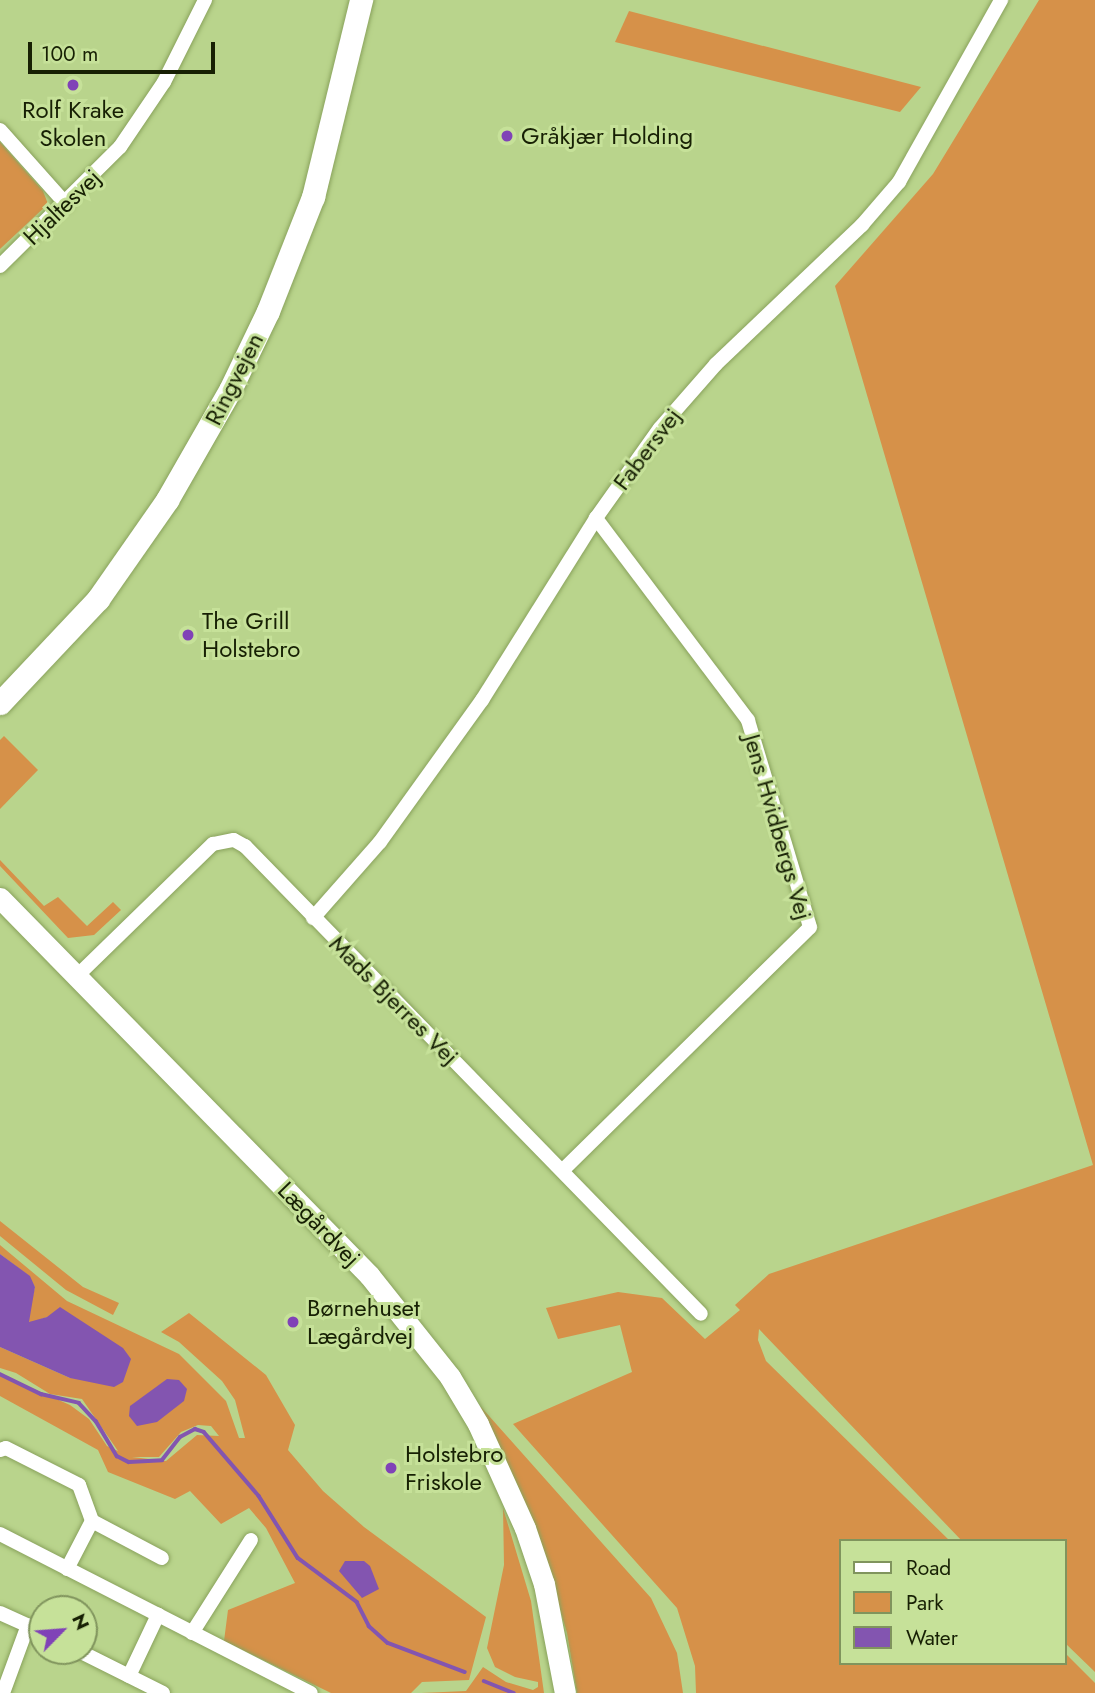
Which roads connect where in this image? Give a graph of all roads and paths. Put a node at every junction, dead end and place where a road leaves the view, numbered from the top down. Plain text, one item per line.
1 (205, 0) edge
2 (361, 0) edge
3 (1001, 0) edge
4 (0, 130) edge
5 (66, 204) junction
6 (0, 266) edge
7 (596, 518) junction
8 (0, 703) edge
9 (0, 898) edge
10 (313, 918) junction
11 (76, 977) junction
12 (563, 1170) junction
13 (701, 1314) dead end
14 (0, 1450) edge
15 (92, 1521) junction
16 (0, 1534) edge
17 (251, 1540) dead end
18 (162, 1558) dead end
19 (67, 1569) junction
20 (0, 1613) edge
21 (158, 1615) junction
22 (27, 1625) joint
23 (192, 1633) junction
24 (98, 1661) edge
25 (128, 1676) junction
26 (3, 1693) edge
27 (163, 1693) edge
28 (311, 1693) edge
29 (565, 1693) edge

1 - 5 street, Hjaltesvej
2 - 8 main road, Ringvejen
3 - 7 street, Fabersvej
4 - 5 street
5 - 6 street, Hjaltesvej
7 - 10 street, Fabersvej
7 - 12 street, Jens Hvidbergs Vej
9 - 11 street, Lægårdvej
10 - 11 street, Mads Bjerres Vej
10 - 12 street, Mads Bjerres Vej
11 - 29 street, Lægårdvej
12 - 13 street, Mads Bjerres Vej
14 - 15 street
15 - 18 street
15 - 19 street
16 - 19 street
17 - 23 street
19 - 21 street
20 - 22 street
21 - 23 street
21 - 25 street
22 - 26 street
23 - 28 street
24 - 25 street
25 - 27 street

